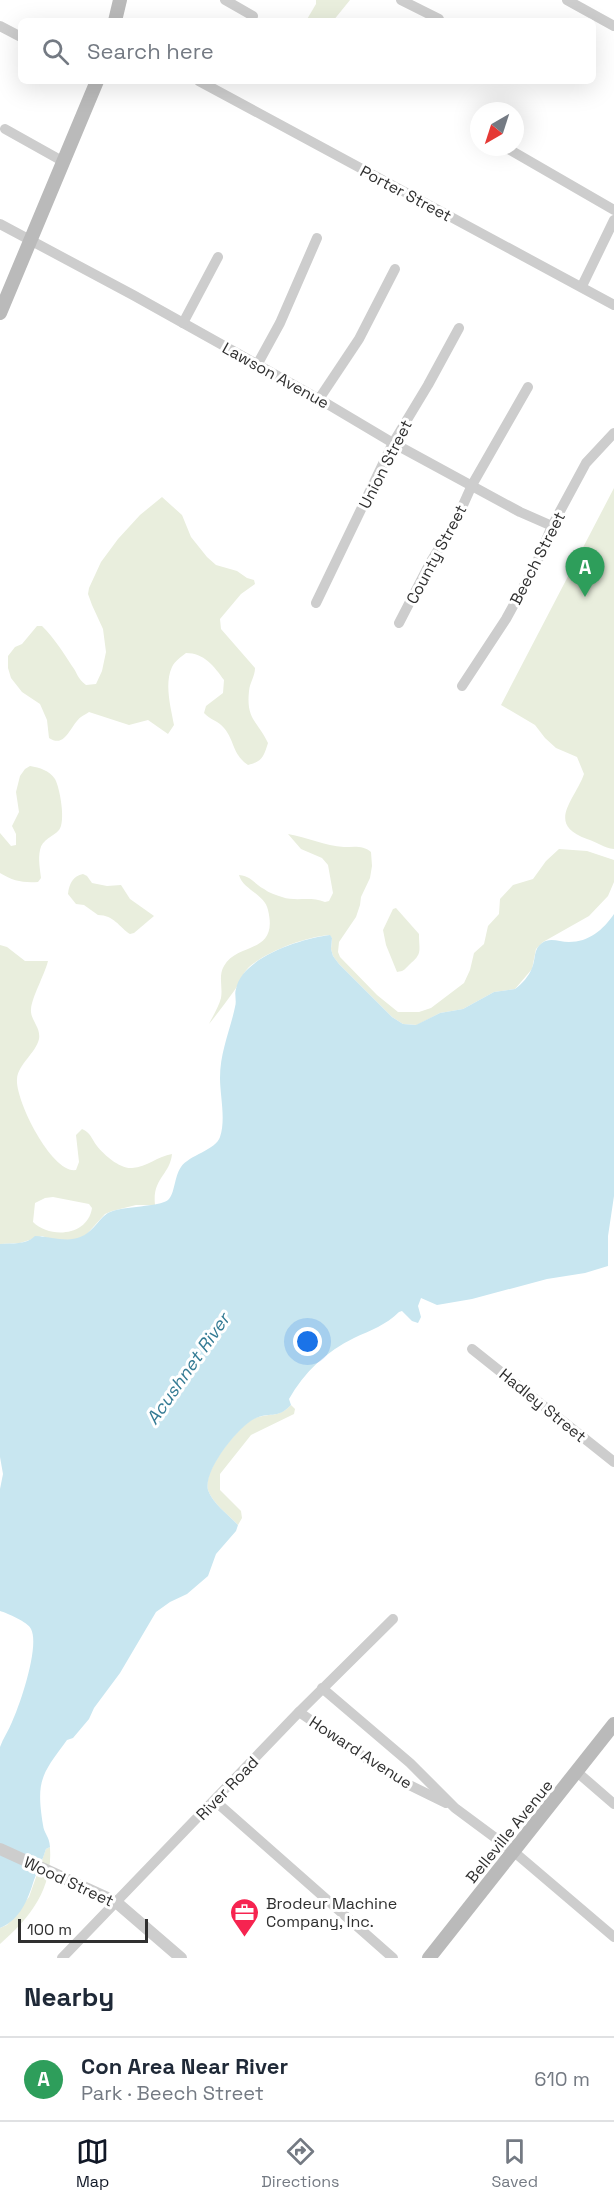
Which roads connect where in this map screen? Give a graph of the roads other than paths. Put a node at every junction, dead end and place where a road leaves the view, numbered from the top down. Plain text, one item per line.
1 (120, 0) edge
2 (225, 0) edge
3 (402, 0) edge
4 (567, 0) edge
5 (253, 16) dead end
6 (116, 18) edge
7 (437, 18) edge
8 (0, 26) edge
9 (614, 26) edge
10 (18, 35) edge
11 (96, 84) edge
12 (204, 84) edge
13 (5, 129) dead end
14 (521, 156) edge
15 (64, 162) junction
16 (614, 210) edge
17 (614, 220) edge
18 (0, 224) edge
19 (317, 238) dead end
20 (31, 241) junction
21 (218, 257) dead end
22 (395, 269) dead end
23 (582, 286) junction
24 (614, 305) edge
25 (0, 313) edge
26 (183, 323) junction
27 (459, 328) dead end
28 (256, 365) junction
29 (528, 387) dead end
30 (319, 399) junction
31 (614, 433) edge
32 (393, 443) junction
33 (472, 485) junction
34 (552, 526) junction
35 (316, 603) dead end
36 (399, 623) dead end
37 (462, 686) dead end
38 (471, 1348) dead end
39 (614, 1462) edge
40 (393, 1619) dead end
41 (322, 1688) junction
42 (298, 1712) junction
43 (614, 1724) edge
44 (577, 1772) junction
45 (215, 1801) junction
46 (614, 1804) edge
47 (456, 1808) junction
48 (5, 1851) edge
49 (513, 1851) junction
50 (116, 1902) junction
51 (614, 1937) edge
52 (62, 1958) edge
53 (181, 1958) edge
54 (393, 1958) edge
55 (429, 1958) edge

1 - 6 main road
2 - 5 street
3 - 7 street
4 - 9 street
8 - 10 street
11 - 15 main road
12 - 23 street, Porter Street
13 - 15 street
14 - 16 street
15 - 20 main road
17 - 23 street
18 - 20 street, Lawson Avenue
19 - 28 street
20 - 25 main road
20 - 26 street, Lawson Avenue
21 - 26 street
22 - 30 street
23 - 24 street, Porter Street
26 - 28 street, Lawson Avenue
27 - 32 street, Union Street
28 - 30 street, Lawson Avenue
29 - 33 street, County Street
30 - 32 street, Lawson Avenue
31 - 34 street, Beech Street
32 - 33 street, Lawson Avenue
32 - 35 street, Union Street
33 - 34 street, Lawson Avenue
33 - 36 street, County Street
34 - 37 street, Beech Street
38 - 39 street, Hadley Street
40 - 41 street, River Road
41 - 42 street, River Road
41 - 47 street, Howard Avenue
42 - 45 street, River Road
42 - 47 street, Howard Avenue
43 - 44 main road, Belleville Avenue
44 - 46 street
44 - 49 main road, Belleville Avenue
45 - 50 street, River Road
45 - 54 street
47 - 49 street, Howard Avenue
48 - 50 street, Wood Street
49 - 51 street, Howard Avenue
49 - 55 main road, Belleville Avenue
50 - 52 street, River Road
50 - 53 street, Wood Street

